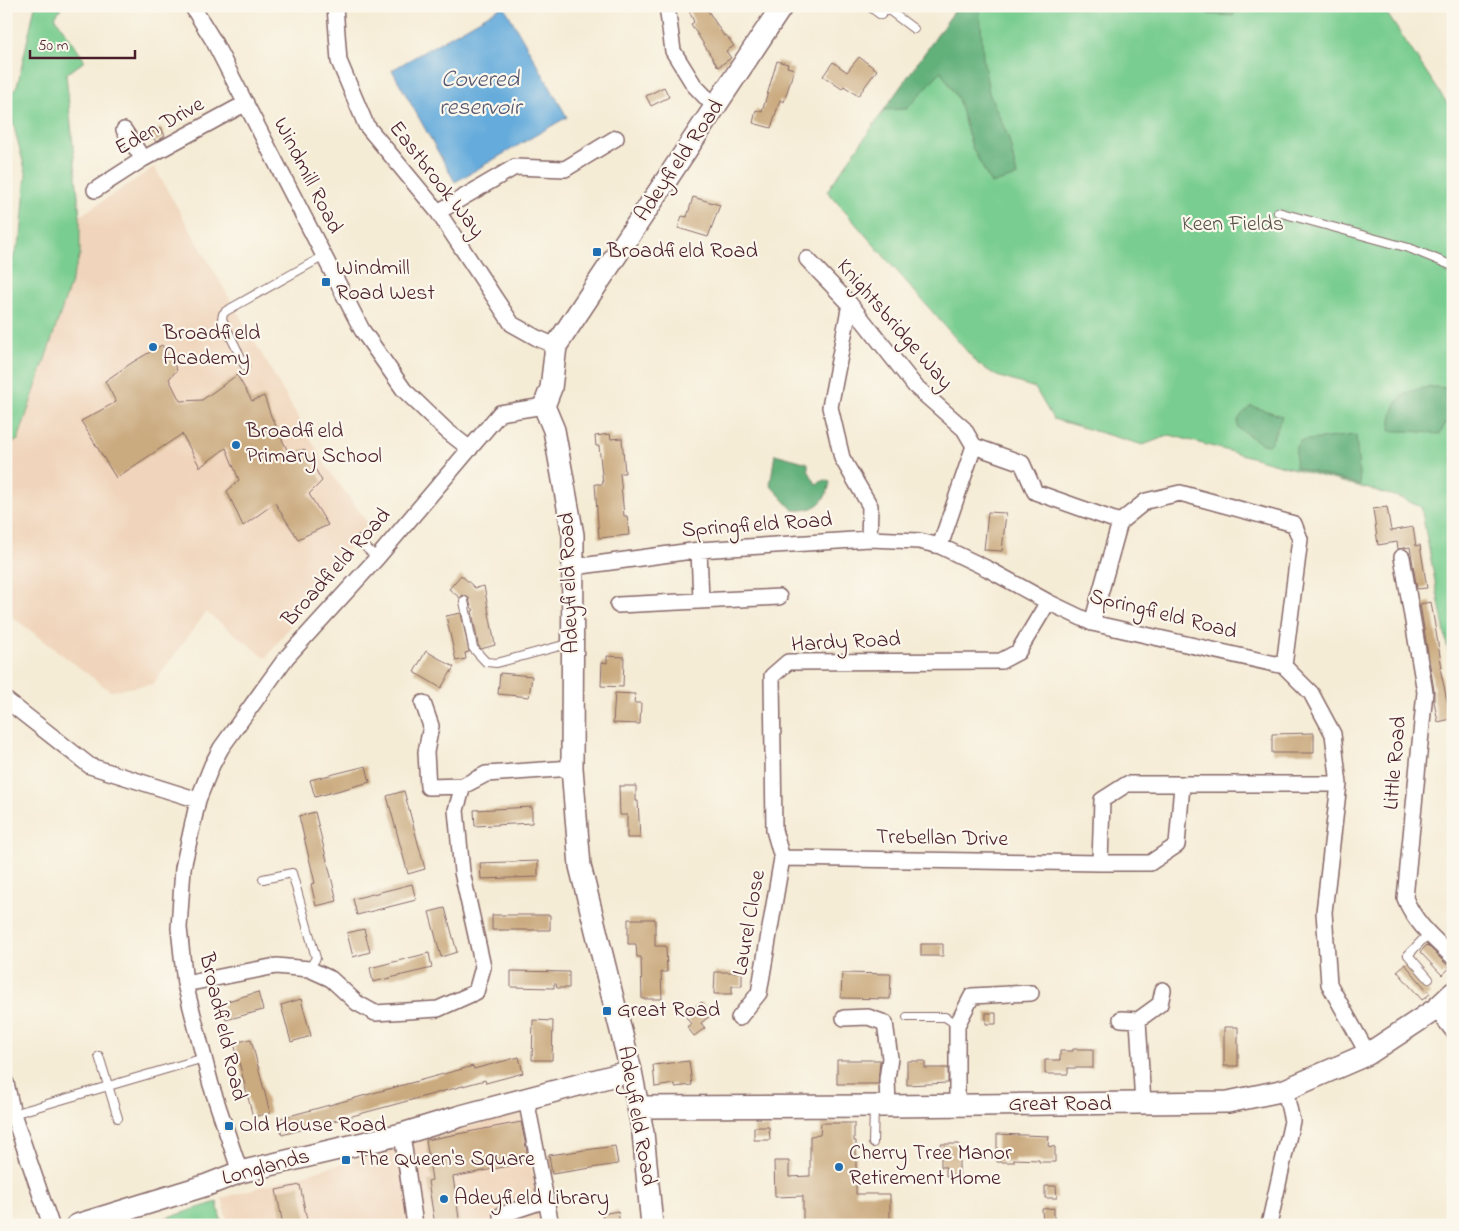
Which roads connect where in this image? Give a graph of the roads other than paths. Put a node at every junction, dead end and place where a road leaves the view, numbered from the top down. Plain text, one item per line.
1 (192, 6) edge
2 (334, 6) edge
3 (667, 6) edge
4 (782, 6) edge
5 (869, 6) edge
6 (914, 28) dead end
7 (246, 103) junction
8 (715, 107) junction
9 (124, 130) dead end
10 (616, 138) dead end
11 (143, 159) junction
12 (95, 190) dead end
13 (438, 212) junction
14 (1278, 212) dead end
15 (324, 256) junction
16 (807, 259) dead end
17 (1453, 266) edge
18 (850, 304) junction
19 (556, 346) junction
20 (245, 366) dead end
21 (544, 406) junction
22 (974, 446) junction
23 (470, 449) junction
24 (1120, 522) junction
25 (869, 539) junction
26 (358, 540) dead end
27 (940, 546) junction
28 (699, 550) junction
29 (1402, 557) dead end
30 (377, 558) junction
31 (574, 567) junction
32 (779, 597) dead end
33 (464, 601) dead end
34 (701, 601) junction
35 (1048, 602) junction
36 (618, 605) dead end
37 (1092, 623) junction
38 (573, 643) junction
39 (1284, 666) junction
40 (6, 700) edge
41 (423, 703) dead end
42 (572, 768) junction
43 (1182, 784) junction
44 (1339, 784) junction
45 (463, 786) junction
46 (198, 800) junction
47 (782, 858) junction
48 (1100, 863) junction
49 (263, 879) dead end
50 (1428, 934) junction
51 (1453, 957) edge
52 (309, 969) junction
53 (1429, 979) dead end
54 (185, 984) junction
55 (1162, 990) dead end
56 (1031, 993) dead end
57 (1453, 993) edge
58 (1436, 1009) junction
59 (907, 1017) dead end
60 (739, 1018) dead end
61 (844, 1018) dead end
62 (1121, 1019) dead end
63 (1138, 1020) junction
64 (957, 1025) junction
65 (1453, 1031) edge
66 (1368, 1054) junction
67 (99, 1056) dead end
68 (204, 1058) junction
69 (631, 1072) junction
70 (6, 1083) edge
71 (108, 1086) junction
72 (1285, 1090) junction
73 (526, 1099) junction
74 (1143, 1104) junction
75 (957, 1105) junction
76 (881, 1106) junction
77 (638, 1107) junction
78 (13, 1114) junction
79 (118, 1118) dead end
80 (402, 1134) junction
81 (873, 1143) dead end
82 (240, 1172) junction
83 (546, 1200) junction
84 (51, 1225) edge
85 (77, 1225) edge
86 (416, 1225) edge
87 (503, 1225) edge
88 (552, 1225) edge
89 (652, 1225) edge
90 (1270, 1225) edge

1 - 7 street, Windmill Road
2 - 13 street, Eastbrook Way
3 - 8 street
4 - 8 street, Adeyfield Road
5 - 6 lane
7 - 11 street, Eden Drive
7 - 15 street, Windmill Road
8 - 19 street, Adeyfield Road
9 - 11 street
10 - 13 street
11 - 12 street, Eden Drive
13 - 19 street, Eastbrook Way
14 - 17 lane
15 - 20 lane
15 - 23 street, Windmill Road
16 - 18 street, Knightsbridge Way
18 - 22 street, Knightsbridge Way
18 - 25 street
19 - 21 street, Adeyfield Road
21 - 23 street, Broadfield Road
21 - 31 street, Adeyfield Road
22 - 24 street
22 - 27 street
23 - 30 street, Broadfield Road
24 - 37 street
24 - 39 street
25 - 27 street, Springfield Road
25 - 28 street, Springfield Road
26 - 30 lane
27 - 35 street, Springfield Road
28 - 31 street, Springfield Road
28 - 34 street
29 - 50 street, Little Road
30 - 46 street, Broadfield Road
31 - 38 street, Adeyfield Road
32 - 34 street
33 - 38 lane
34 - 36 street
35 - 37 street, Springfield Road
35 - 47 street, Hardy Road
37 - 39 street, Springfield Road
38 - 42 street, Adeyfield Road
39 - 44 street
40 - 46 street
41 - 45 street
42 - 45 street
42 - 69 street, Adeyfield Road
43 - 44 street
43 - 48 street, Trebellan Drive
43 - 48 street
44 - 66 street
45 - 52 street
46 - 54 street, Broadfield Road
47 - 48 street, Trebellan Drive
47 - 60 street, Laurel Close
49 - 52 lane
50 - 51 street, Little Road
50 - 53 lane
52 - 54 street
54 - 68 street, Broadfield Road
55 - 63 street
56 - 64 street
57 - 58 street, Great Road
58 - 65 street
58 - 66 street, Great Road
59 - 64 lane
61 - 76 street
62 - 63 street
63 - 74 street
64 - 75 street
66 - 72 street, Great Road
67 - 71 lane
68 - 71 lane
68 - 82 street, Broadfield Road
69 - 73 street, Longlands
69 - 77 street, Adeyfield Road
70 - 78 street
71 - 78 lane
71 - 79 lane
72 - 74 street, Great Road
72 - 90 street
73 - 80 street, Longlands
73 - 83 street
74 - 75 street, Great Road
75 - 76 street, Great Road
76 - 77 street, Great Road
76 - 81 lane
77 - 89 street, Adeyfield Road
78 - 84 street
80 - 82 street, Longlands
80 - 86 street
82 - 85 street, Longlands
83 - 87 street
83 - 88 street

